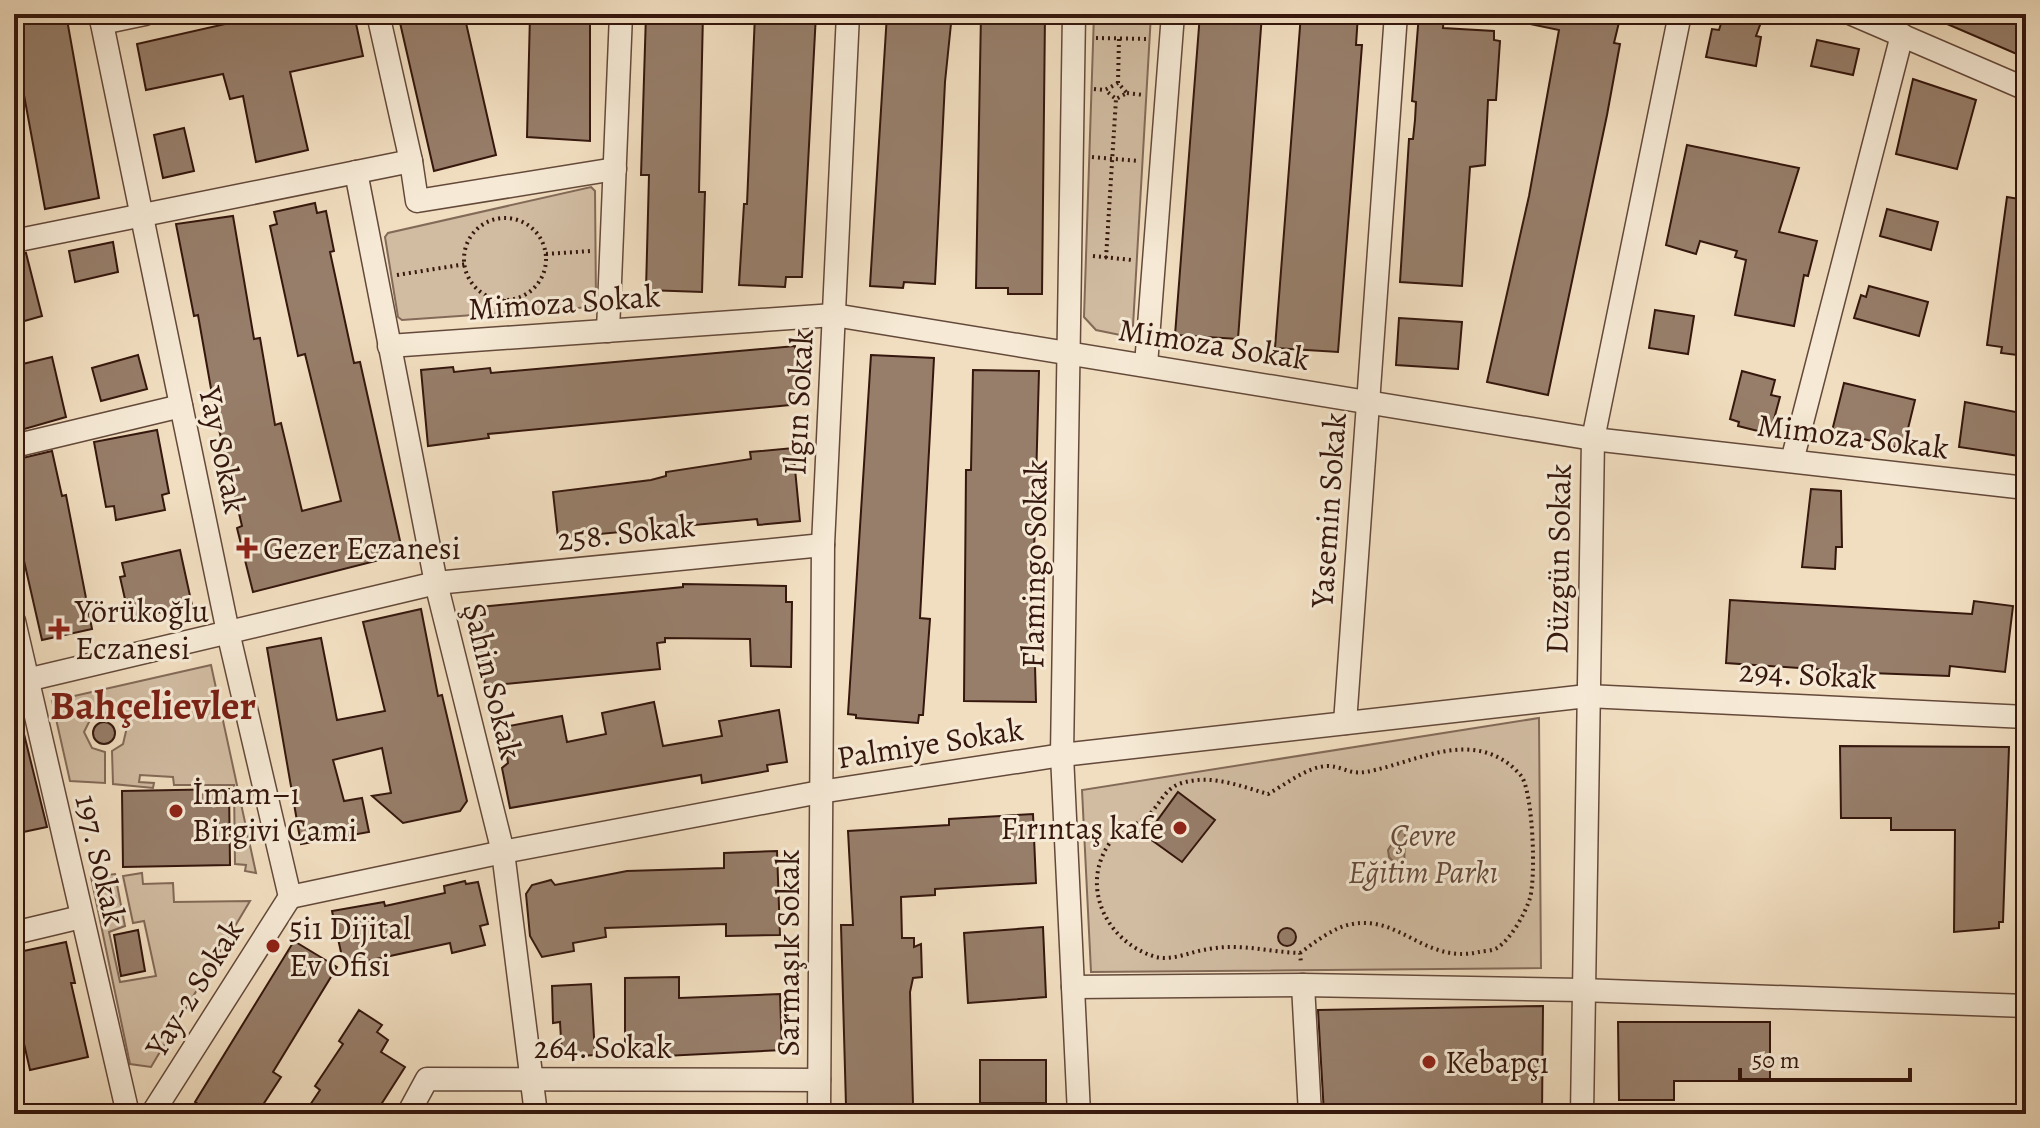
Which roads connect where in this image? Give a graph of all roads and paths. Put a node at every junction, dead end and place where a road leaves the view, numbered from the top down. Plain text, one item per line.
1 (145, 14) edge
2 (378, 14) edge
3 (621, 14) edge
4 (848, 14) edge
5 (1074, 14) edge
6 (1173, 14) edge
7 (1396, 14) edge
8 (1680, 14) edge
9 (1852, 14) edge
10 (101, 19) edge
11 (1902, 35) junction
12 (1074, 37) junction
13 (1119, 38) junction
14 (1150, 39) dead end
15 (1118, 83) junction
16 (1092, 89) dead end
17 (2026, 89) edge
18 (1105, 90) junction
19 (1127, 93) junction
20 (1146, 95) dead end
21 (1116, 99) junction
22 (1089, 157) dead end
23 (1112, 159) junction
24 (411, 161) junction
25 (1143, 161) dead end
26 (615, 169) junction
27 (356, 172) junction
28 (142, 216) junction
29 (14, 241) edge
30 (612, 249) junction
31 (546, 254) junction
32 (1086, 256) dead end
33 (1106, 258) junction
34 (1137, 260) dead end
35 (466, 264) junction
36 (377, 283) junction
37 (834, 315) junction
38 (608, 331) junction
39 (389, 346) junction
40 (1070, 353) junction
41 (1146, 365) junction
42 (1368, 402) junction
43 (181, 406) junction
44 (1593, 439) junction
45 (14, 446) edge
46 (1792, 461) junction
47 (2026, 488) edge
48 (823, 545) junction
49 (436, 583) junction
50 (14, 621) edge
51 (228, 632) junction
52 (21, 681) edge
53 (1587, 696) junction
54 (2026, 717) edge
55 (1345, 723) junction
56 (1062, 755) junction
57 (820, 792) junction
58 (503, 852) junction
59 (290, 897) junction
60 (81, 917) junction
61 (14, 933) edge
62 (1300, 953) junction
63 (1303, 985) junction
64 (1073, 987) junction
65 (1581, 990) junction
66 (2026, 1006) edge
67 (532, 1079) junction
68 (819, 1080) junction
69 (160, 1111) edge
70 (128, 1114) edge
71 (408, 1114) edge
72 (536, 1114) edge
73 (819, 1114) edge
74 (1079, 1114) edge
75 (1310, 1114) edge
76 (1582, 1114) edge

1 - 10 street
2 - 24 street
3 - 26 street
4 - 37 street, Ilgın Sokak
5 - 12 street, Flamingo Sokak
6 - 41 street
7 - 42 street, Yasemin Sokak
8 - 44 street, Düzgün Sokak
9 - 11 street
10 - 28 street, Yay Sokak
11 - 17 street
11 - 46 street
12 - 13 path
12 - 40 street, Flamingo Sokak
13 - 14 path
13 - 15 path
15 - 18 path
15 - 19 path
16 - 18 path
18 - 21 path
19 - 20 path
19 - 21 path
21 - 23 path
22 - 23 path
23 - 25 path
23 - 33 path
24 - 26 street
24 - 27 street
26 - 30 street
27 - 28 street
27 - 36 street, Şahin Sokak
28 - 29 street
28 - 43 street, Yay Sokak
30 - 31 path
30 - 38 street
31 - 35 path
31 - 35 path
32 - 33 path
33 - 34 path
35 - 36 path
36 - 39 street, Şahin Sokak
37 - 38 street, Mimoza Sokak
37 - 40 street, Mimoza Sokak
37 - 48 street, Ilgın Sokak
38 - 39 street, Mimoza Sokak
39 - 49 street, Şahin Sokak
40 - 41 street, Mimoza Sokak
40 - 56 street, Flamingo Sokak
41 - 42 street, Mimoza Sokak
42 - 44 street, Mimoza Sokak
42 - 55 street, Yasemin Sokak
43 - 45 street
43 - 51 street, Yay Sokak
44 - 46 street, Mimoza Sokak
44 - 53 street, Düzgün Sokak
46 - 47 street, Mimoza Sokak
48 - 49 street, 258. Sokak
48 - 57 street, Ilgın Sokak
49 - 51 street, 258. Sokak
49 - 58 street, Şahin Sokak
50 - 52 street, 197. Sokak
51 - 52 street, 258. Sokak
51 - 59 street, Yay Sokak
52 - 60 street, 197. Sokak
53 - 54 street, 294. Sokak
53 - 55 street, Palmiye Sokak
53 - 65 street, Düzgün Sokak
55 - 56 street, Palmiye Sokak
56 - 57 street, Palmiye Sokak
56 - 64 street, Flamingo Sokak
57 - 58 street, Palmiye Sokak
57 - 68 street, Sarmaşık Sokak
58 - 59 street, Palmiye Sokak
58 - 67 street, Şahin Sokak
59 - 69 street, Yay-2 Sokak
60 - 61 street
60 - 70 street, 197. Sokak
62 - 62 path
62 - 63 path
63 - 64 street
63 - 65 street
63 - 75 street
64 - 74 street, Flamingo Sokak
65 - 66 street
65 - 76 street, Düzgün Sokak
67 - 68 street, 264. Sokak
67 - 71 street, 264. Sokak
67 - 72 street, Şahin Sokak
68 - 73 street, Sarmaşık Sokak

